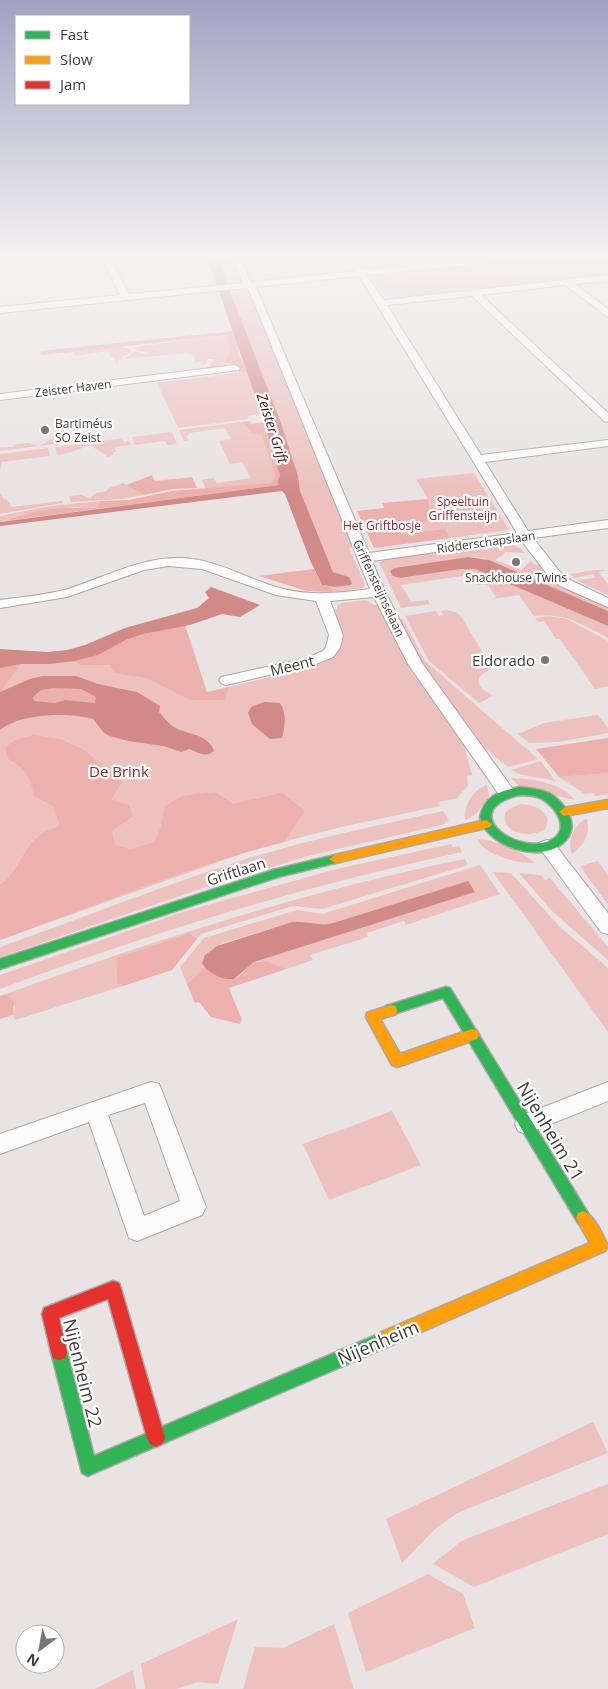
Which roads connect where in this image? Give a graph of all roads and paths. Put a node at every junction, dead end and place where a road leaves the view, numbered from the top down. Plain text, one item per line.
1 (271, 336) edge
2 (402, 336) edge
3 (520, 336) edge
4 (235, 368) dead end
5 (0, 397) edge
6 (608, 418) edge
7 (608, 444) edge
8 (479, 459) junction
9 (608, 524) edge
10 (525, 536) junction
11 (363, 558) junction
12 (378, 592) junction
13 (322, 599) junction
14 (608, 603) edge
15 (0, 604) edge
16 (226, 680) dead end
17 (506, 792) junction
18 (608, 804) edge
19 (564, 812) junction
20 (486, 824) junction
21 (547, 846) junction
22 (608, 927) edge
23 (0, 964) edge
24 (472, 1035) junction
25 (608, 1091) edge
26 (96, 1111) junction
27 (526, 1124) junction
28 (0, 1144) edge
29 (600, 1246) joint
30 (156, 1438) junction

1 - 11 street, Griffensteijnselaan
2 - 8 street
3 - 6 street
4 - 5 street, Zeister Haven
7 - 8 street
8 - 10 street
9 - 10 street, Ridderschapslaan
10 - 11 street, Ridderschapslaan
10 - 14 street
11 - 12 street, Griffensteijnselaan
12 - 13 street
12 - 17 street, Griffensteijnselaan
13 - 15 street
13 - 16 street, Meent
17 - 19 street
17 - 20 street
18 - 19 street
19 - 21 street
20 - 21 street
20 - 23 street, Griftlaan
21 - 22 street
24 - 24 street, Nijenheim 21
24 - 27 street, Nijenheim 21
25 - 27 street
26 - 26 street
26 - 28 street
27 - 29 street, Nijenheim 21
29 - 30 street, Nijenheim
30 - 30 street, Nijenheim 22

